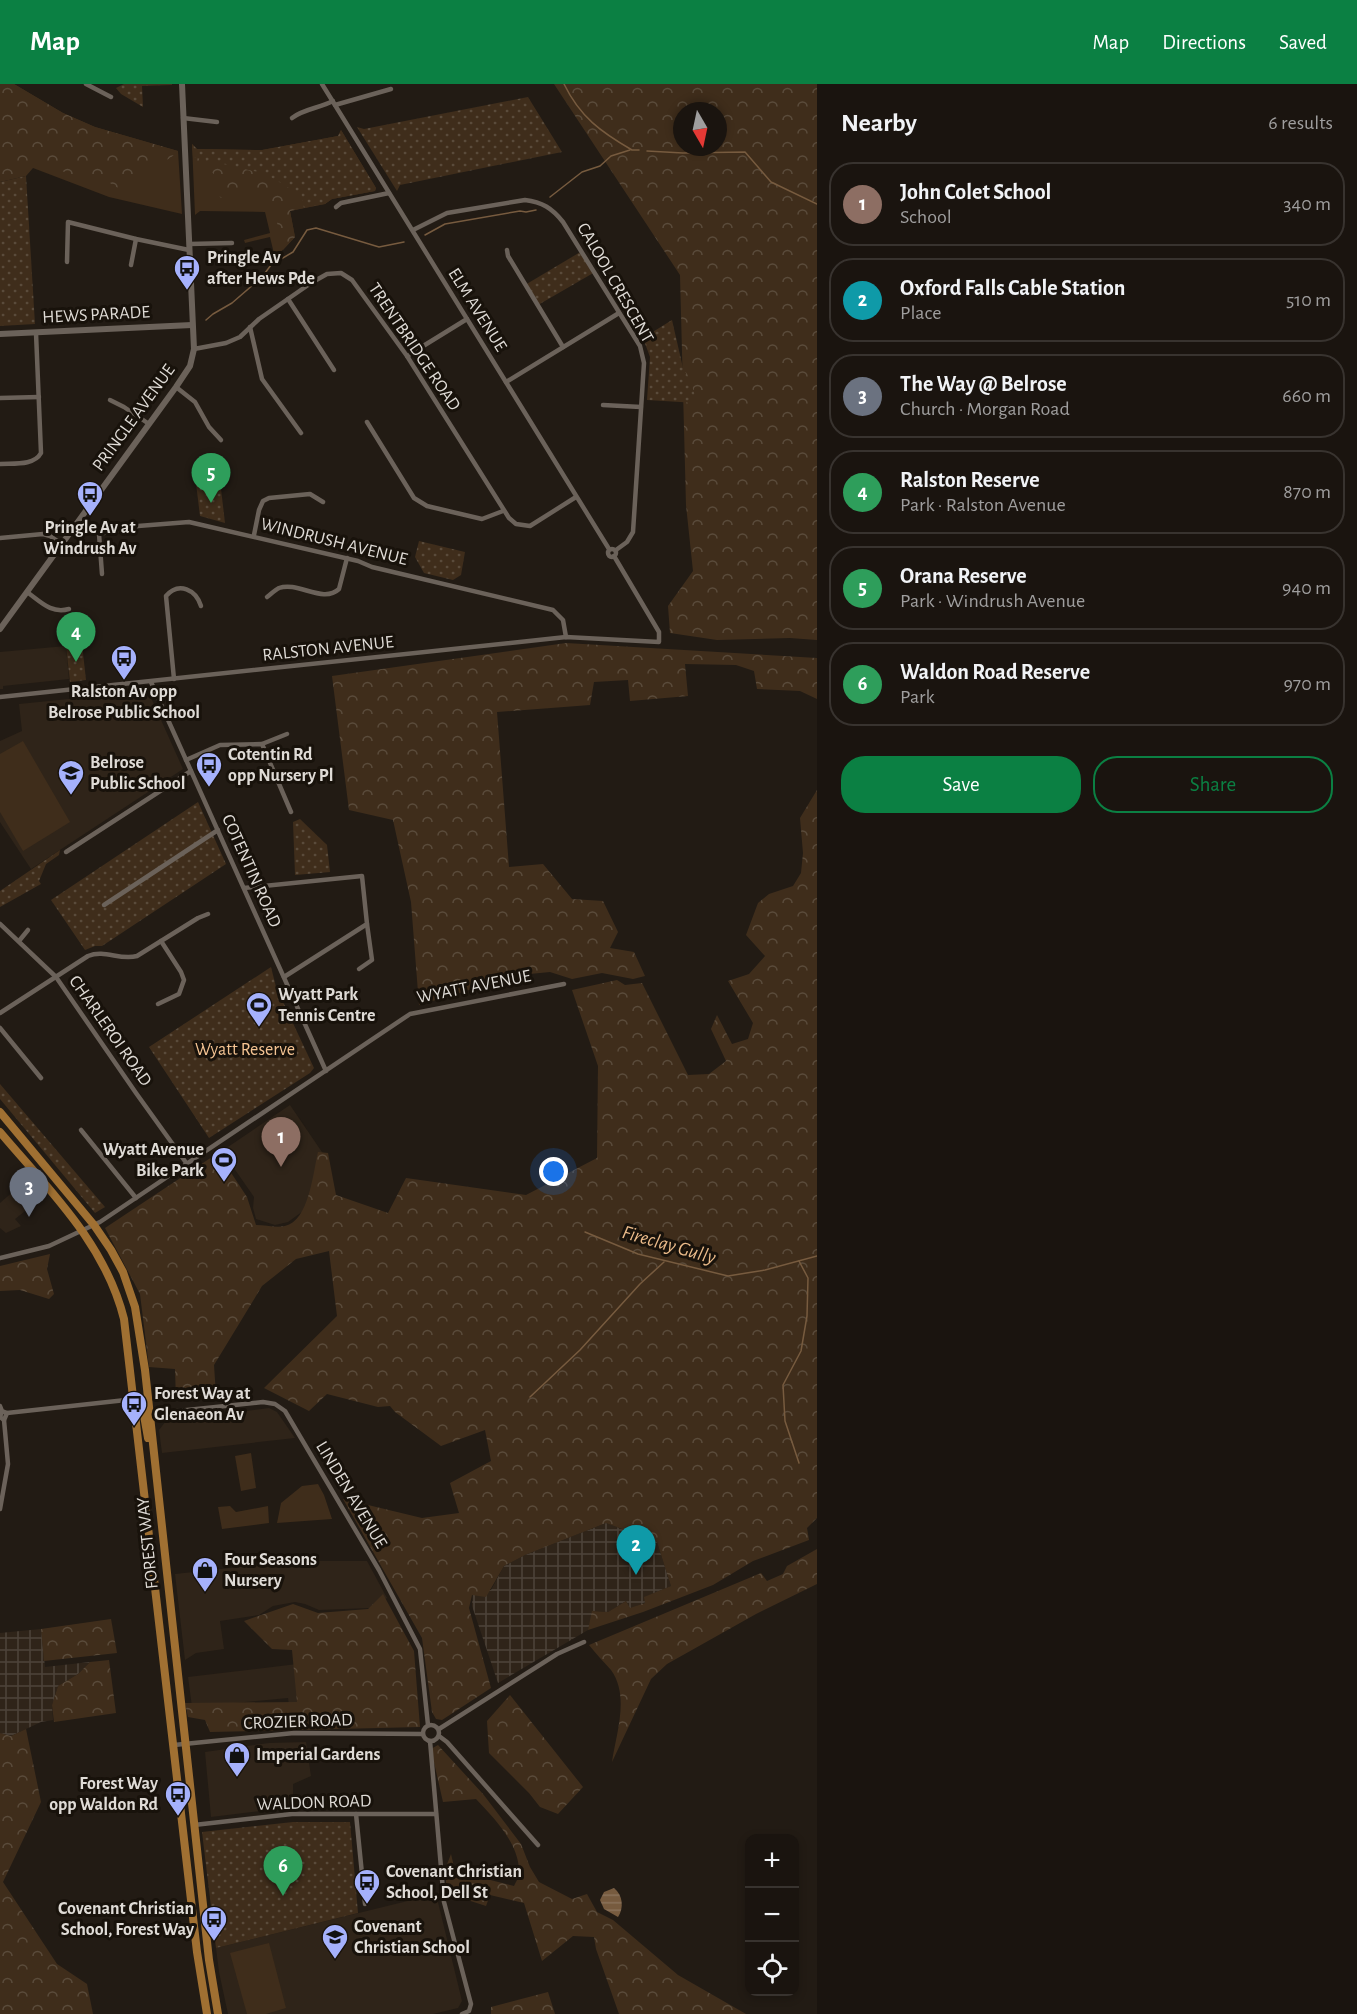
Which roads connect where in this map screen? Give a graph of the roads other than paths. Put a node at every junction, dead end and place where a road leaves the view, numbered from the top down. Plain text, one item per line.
1 (87, 84) edge
2 (182, 84) edge
3 (322, 84) edge
4 (391, 89) dead end
5 (111, 97) dead end
6 (334, 103) junction
7 (183, 118) junction
8 (292, 118) dead end
9 (217, 122) dead end
10 (389, 193) junction
11 (336, 207) dead end
12 (412, 230) junction
13 (136, 239) junction
14 (232, 243) dead end
15 (189, 247) junction
16 (507, 250) dead end
17 (67, 262) dead end
18 (131, 266) dead end
19 (288, 299) junction
20 (619, 313) junction
21 (466, 319) junction
22 (192, 326) junction
23 (250, 327) junction
24 (36, 333) junction
25 (0, 334) edge
26 (563, 347) junction
27 (194, 349) junction
28 (407, 356) junction
29 (334, 370) dead end
30 (506, 382) junction
31 (176, 387) junction
32 (39, 397) junction
33 (0, 398) edge
34 (110, 400) dead end
35 (603, 405) dead end
36 (641, 407) junction
37 (367, 422) dead end
38 (149, 424) junction
39 (301, 433) dead end
40 (221, 440) dead end
41 (0, 464) edge
42 (576, 496) junction
43 (323, 502) dead end
44 (503, 511) junction
45 (78, 521) junction
46 (99, 534) junction
47 (254, 535) junction
48 (0, 538) edge
49 (62, 544) junction
50 (615, 553) junction
51 (347, 558) junction
52 (102, 574) dead end
53 (27, 592) junction
54 (267, 597) dead end
55 (201, 606) dead end
56 (69, 609) dead end
57 (0, 629) edge
58 (566, 637) junction
59 (174, 679) junction
60 (151, 682) junction
61 (0, 697) edge
62 (287, 734) dead end
63 (262, 744) junction
64 (186, 760) junction
65 (191, 771) junction
66 (291, 812) dead end
67 (218, 830) junction
68 (66, 852) dead end
69 (244, 888) junction
70 (104, 905) dead end
71 (208, 914) dead end
72 (0, 924) edge
73 (367, 924) junction
74 (28, 930) dead end
75 (19, 941) junction
76 (161, 941) junction
77 (359, 969) dead end
78 (56, 977) junction
79 (284, 977) junction
80 (564, 984) dead end
81 (158, 1004) dead end
82 (0, 1014) edge
83 (0, 1028) edge
84 (326, 1071) junction
85 (40, 1078) dead end
86 (0, 1112) edge
87 (81, 1130) dead end
88 (0, 1132) edge
89 (188, 1164) junction
90 (136, 1198) junction
91 (94, 1225) junction
92 (84, 1231) junction
93 (0, 1258) edge
94 (142, 1351) junction
95 (135, 1399) junction
96 (3, 1410) edge
97 (149, 1414) junction
98 (153, 1450) junction
99 (0, 1509) edge
100 (585, 1642) dead end
101 (428, 1725) junction
102 (439, 1729) junction
103 (423, 1734) junction
104 (439, 1736) junction
105 (430, 1741) junction
106 (184, 1744) junction
107 (174, 1745) junction
108 (356, 1814) junction
109 (436, 1814) junction
110 (194, 1825) junction
111 (538, 1845) dead end
112 (365, 1904) dead end
113 (207, 2014) edge
114 (218, 2014) edge
115 (462, 2014) edge

1 - 5 street
2 - 7 street, PRINGLE AVENUE
3 - 6 street, ELM AVENUE
4 - 6 street
6 - 8 street
6 - 10 street, ELM AVENUE
7 - 9 street
7 - 15 street, PRINGLE AVENUE
10 - 11 street
10 - 12 street, ELM AVENUE
12 - 20 street, CALOOL CRESCENT
12 - 21 street, ELM AVENUE
13 - 15 street
13 - 17 street
13 - 18 street
14 - 15 street
15 - 22 street, PRINGLE AVENUE
16 - 26 street
19 - 23 street, TRENTBRIDGE ROAD
19 - 28 street, TRENTBRIDGE ROAD
19 - 29 street
20 - 26 street
20 - 36 street, CALOOL CRESCENT
21 - 28 street
21 - 30 street, ELM AVENUE
22 - 24 street, HEWS PARADE
22 - 27 street, PRINGLE AVENUE
23 - 27 street, TRENTBRIDGE ROAD
23 - 39 street
24 - 25 street, HEWS PARADE
24 - 32 street
26 - 30 street
27 - 31 street, PRINGLE AVENUE
28 - 44 street, TRENTBRIDGE ROAD
30 - 42 street, ELM AVENUE
31 - 38 street, PRINGLE AVENUE
31 - 40 street
32 - 33 street
32 - 41 street
34 - 38 street
35 - 36 street
36 - 50 street, CALOOL CRESCENT
37 - 44 street
38 - 45 street, PRINGLE AVENUE
42 - 44 street, TRENTBRIDGE ROAD
42 - 50 street, ELM AVENUE
43 - 47 street
45 - 46 street
45 - 49 street, PRINGLE AVENUE
46 - 47 street, WINDRUSH AVENUE
46 - 52 street
47 - 51 street, WINDRUSH AVENUE
48 - 49 street
49 - 53 street, PRINGLE AVENUE
50 - 58 street, RALSTON AVENUE
51 - 54 street
51 - 58 street, WINDRUSH AVENUE
53 - 56 street
53 - 57 street, PRINGLE AVENUE
55 - 59 street
58 - 59 street, RALSTON AVENUE
59 - 60 street, RALSTON AVENUE
60 - 61 street, RALSTON AVENUE
60 - 64 street, COTENTIN ROAD
62 - 63 street
63 - 64 street
63 - 66 street
64 - 65 street, COTENTIN ROAD
65 - 67 street, COTENTIN ROAD
65 - 68 street
67 - 69 street, COTENTIN ROAD
67 - 70 street
69 - 73 street
69 - 79 street, COTENTIN ROAD
71 - 76 street
72 - 75 street, CHARLEROI ROAD
73 - 77 street
73 - 79 street
74 - 75 street
75 - 78 street, CHARLEROI ROAD
76 - 78 street
76 - 81 street
78 - 82 street
78 - 89 street, CHARLEROI ROAD
79 - 84 street, COTENTIN ROAD
80 - 84 street, WYATT AVENUE
83 - 85 street
84 - 89 street, WYATT AVENUE
86 - 91 main road, FOREST WAY
87 - 90 street
88 - 92 main road, FOREST WAY
89 - 90 street, WYATT AVENUE
90 - 91 street, WYATT AVENUE
91 - 92 street, WYATT AVENUE
91 - 94 main road, FOREST WAY
92 - 93 street, WYATT AVENUE
92 - 95 main road, FOREST WAY
94 - 95 main road
94 - 97 main road, FOREST WAY
95 - 96 street
95 - 98 main road
95 - 107 main road, FOREST WAY
96 - 99 street
97 - 98 main road, FOREST WAY
97 - 101 street, LINDEN AVENUE
98 - 106 main road, FOREST WAY
100 - 102 street
101 - 102 street
101 - 103 street
102 - 104 street
103 - 105 street
103 - 106 street, CROZIER ROAD
104 - 105 street
104 - 111 street
105 - 109 street
106 - 107 street, CROZIER ROAD
106 - 110 main road, FOREST WAY
107 - 113 main road, FOREST WAY
108 - 109 street, WALDON ROAD
108 - 110 street, WALDON ROAD
108 - 112 street
109 - 115 street
110 - 114 main road, FOREST WAY

